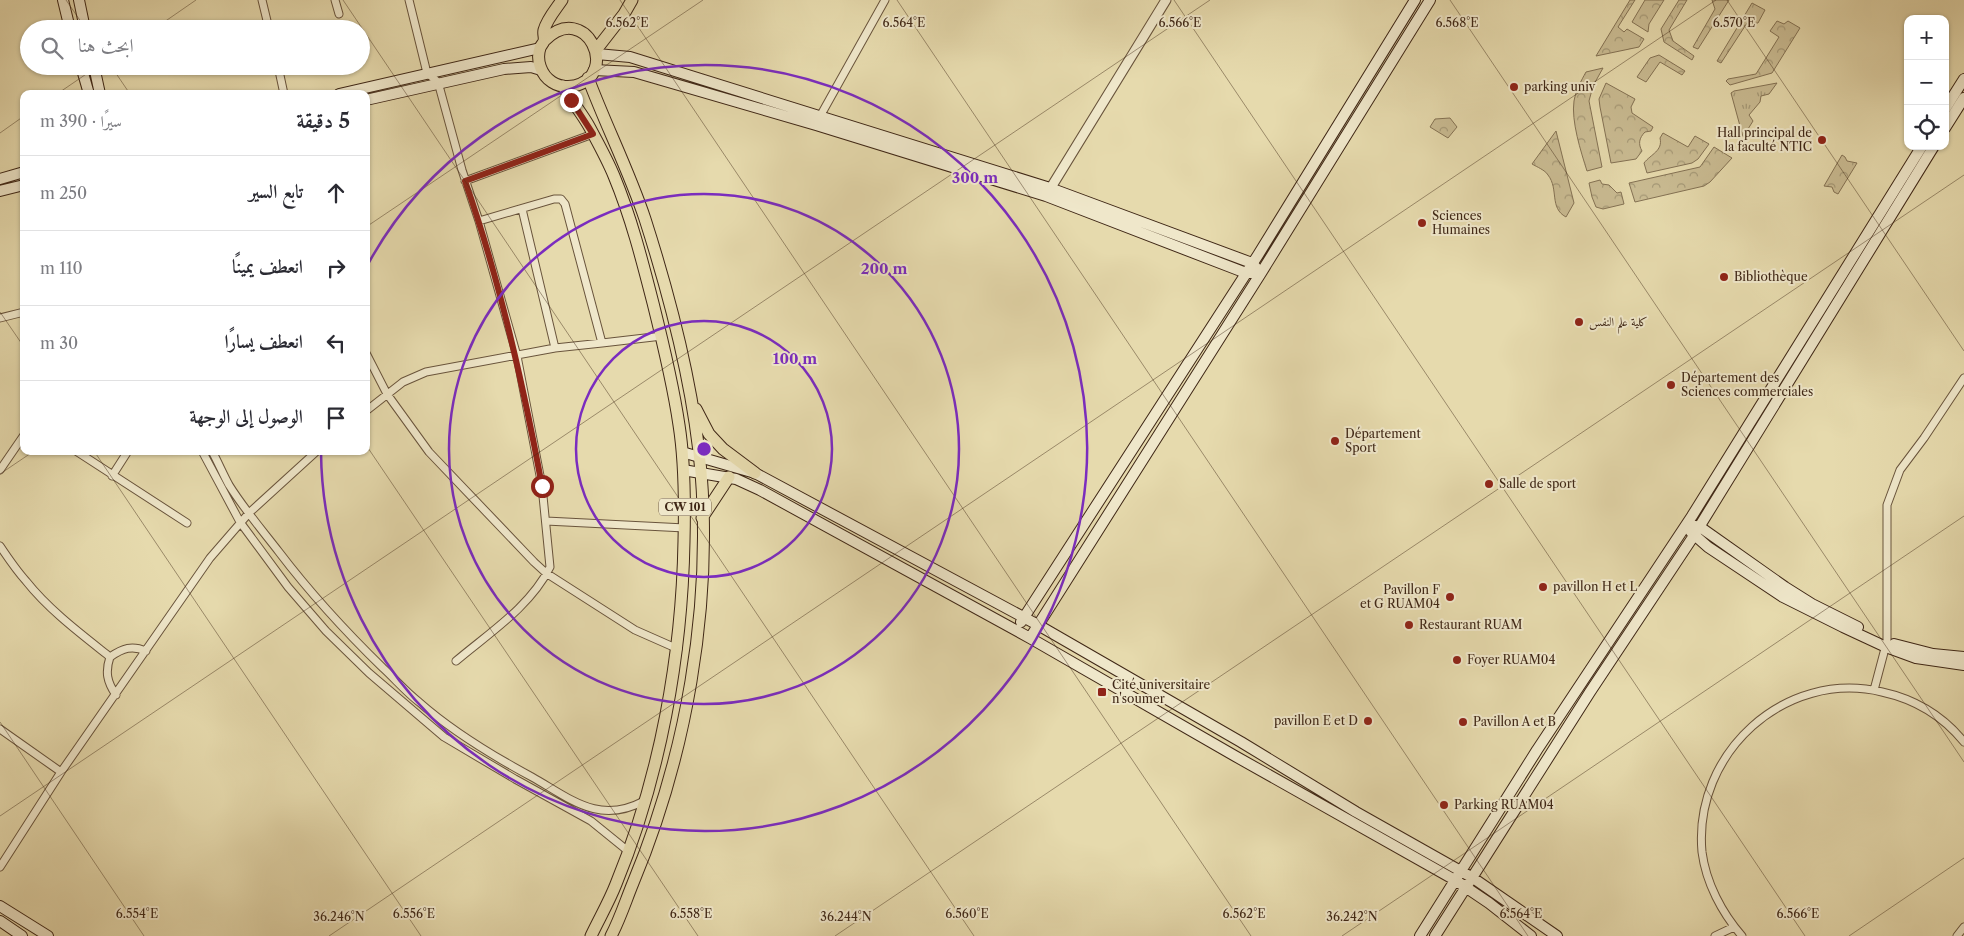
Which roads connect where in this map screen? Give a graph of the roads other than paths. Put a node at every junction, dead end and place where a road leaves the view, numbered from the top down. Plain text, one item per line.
1 (63, 0) edge
2 (79, 0) edge
3 (262, 0) edge
4 (335, 0) edge
5 (409, 0) edge
6 (562, 0) edge
7 (632, 0) edge
8 (885, 0) edge
9 (1166, 0) edge
10 (1415, 0) edge
11 (1430, 0) edge
12 (339, 14) dead end
13 (68, 20) edge
14 (83, 20) edge
15 (267, 20) edge
16 (542, 44) junction
17 (597, 52) junction
18 (541, 70) junction
19 (427, 73) junction
20 (591, 74) junction
21 (84, 75) edge
22 (96, 75) edge
23 (280, 75) edge
24 (1964, 78) edge
25 (438, 82) junction
26 (563, 86) junction
27 (88, 90) edge
28 (99, 90) edge
29 (283, 90) edge
30 (356, 90) edge
31 (1964, 98) edge
32 (370, 99) edge
33 (1947, 105) edge
34 (818, 120) junction
35 (1949, 122) edge
36 (593, 134) junction
37 (1920, 150) edge
38 (1932, 150) edge
39 (20, 173) edge
40 (0, 179) edge
41 (465, 181) junction
42 (20, 186) edge
43 (0, 191) edge
44 (1048, 192) junction
45 (522, 209) junction
46 (479, 220) junction
47 (1252, 263) junction
48 (1246, 273) junction
49 (1261, 273) junction
50 (20, 313) edge
51 (0, 318) edge
52 (662, 336) junction
53 (602, 343) junction
54 (555, 348) junction
55 (516, 356) junction
56 (370, 361) edge
57 (1963, 383) edge
58 (387, 394) junction
59 (691, 398) junction
60 (370, 408) edge
61 (20, 441) edge
62 (682, 452) junction
63 (82, 455) edge
64 (125, 455) edge
65 (204, 455) edge
66 (214, 455) edge
67 (313, 455) edge
68 (699, 456) junction
69 (0, 470) edge
70 (683, 470) junction
71 (701, 472) junction
72 (755, 473) junction
73 (734, 474) junction
74 (112, 476) junction
75 (249, 513) junction
76 (702, 518) junction
77 (546, 521) junction
78 (240, 522) junction
79 (187, 523) dead end
80 (1686, 525) junction
81 (1700, 527) junction
82 (684, 528) junction
83 (1694, 536) junction
84 (0, 546) edge
85 (891, 546) junction
86 (885, 558) junction
87 (546, 574) junction
88 (1024, 618) junction
89 (1038, 625) junction
90 (1016, 630) junction
91 (1030, 638) junction
92 (1887, 644) junction
93 (678, 649) junction
94 (146, 651) junction
95 (110, 657) junction
96 (1964, 658) edge
97 (456, 661) dead end
98 (1964, 665) edge
99 (1874, 690) junction
100 (116, 695) junction
101 (0, 729) edge
102 (1964, 742) edge
103 (497, 756) junction
104 (491, 765) junction
105 (61, 772) junction
106 (644, 801) junction
107 (628, 851) junction
108 (0, 867) edge
109 (1458, 875) junction
110 (1473, 878) junction
111 (1467, 887) junction
112 (0, 906) edge
113 (0, 922) edge
114 (1734, 926) junction
115 (1964, 928) edge
116 (22, 936) edge
117 (48, 936) edge
118 (590, 936) edge
119 (611, 936) edge
120 (1420, 936) edge
121 (1436, 936) edge
122 (1531, 936) edge
123 (1557, 936) edge
124 (1715, 936) edge
125 (1742, 936) edge
126 (1957, 936) edge

1 - 13 main road
2 - 14 main road
3 - 15 street
4 - 12 street
5 - 19 street
6 - 16 main road
7 - 17 main road
8 - 34 street
9 - 44 street
10 - 47 main road
11 - 49 main road
16 - 17 main road
16 - 18 main road
16 - 19 main road
17 - 20 main road
17 - 34 main road
18 - 25 main road
18 - 26 main road
19 - 25 street
19 - 30 main road
20 - 26 main road
20 - 34 main road
20 - 59 main road, CW 101
21 - 27 main road
22 - 28 main road
23 - 29 street
24 - 33 main road
25 - 32 main road
25 - 41 street
26 - 36 main road, CW 101
31 - 35 main road
34 - 44 main road
36 - 41 street
36 - 52 main road, CW 101
37 - 80 main road
38 - 81 main road
39 - 40 main road
41 - 46 street
42 - 43 main road
44 - 47 main road
44 - 48 main road
45 - 46 street
45 - 53 street
45 - 54 street
46 - 55 street
47 - 48 main road
47 - 49 main road
48 - 49 main road
48 - 88 main road
49 - 89 main road
50 - 51 street
52 - 53 street
52 - 62 main road, CW 101
53 - 54 street
54 - 55 street
55 - 58 street
55 - 77 street
56 - 58 street
57 - 92 street
58 - 60 street
58 - 87 street
59 - 68 main road, CW 101
59 - 72 main road
61 - 69 street
62 - 68 main road
62 - 70 main road, CW 101
63 - 74 street
64 - 74 street
65 - 78 street
66 - 75 street
67 - 75 street
68 - 71 main road, CW 101
68 - 73 main road
70 - 71 main road
70 - 82 main road, CW 101
71 - 73 main road
71 - 76 main road, CW 101
72 - 73 main road
72 - 85 main road
73 - 76 main road
73 - 86 main road
74 - 79 street
75 - 78 street
75 - 103 street
76 - 119 main road, CW 101
77 - 82 street
77 - 87 street
78 - 94 street
78 - 104 street
80 - 81 main road
80 - 83 main road
80 - 109 main road
81 - 83 main road
81 - 92 main road
82 - 93 main road, CW 101
83 - 92 main road
83 - 110 main road
84 - 95 street
85 - 86 main road
85 - 88 main road
86 - 90 main road
87 - 93 street
87 - 97 street
88 - 89 main road
88 - 90 main road
89 - 91 main road
89 - 109 main road
90 - 91 main road
91 - 109 main road
92 - 96 main road
92 - 98 main road
92 - 99 street
93 - 106 main road, CW 101
94 - 95 street
94 - 100 street
95 - 100 street
99 - 102 street
99 - 114 street
100 - 105 street
101 - 105 street
103 - 104 street
103 - 106 street
104 - 107 street
105 - 108 street
106 - 107 main road, CW 101
107 - 118 main road, CW 101
109 - 110 main road
109 - 111 main road
109 - 120 main road
110 - 111 main road
110 - 123 main road
111 - 121 main road
111 - 122 main road
112 - 117 main road
113 - 116 main road
114 - 124 street
114 - 125 street
115 - 126 street

